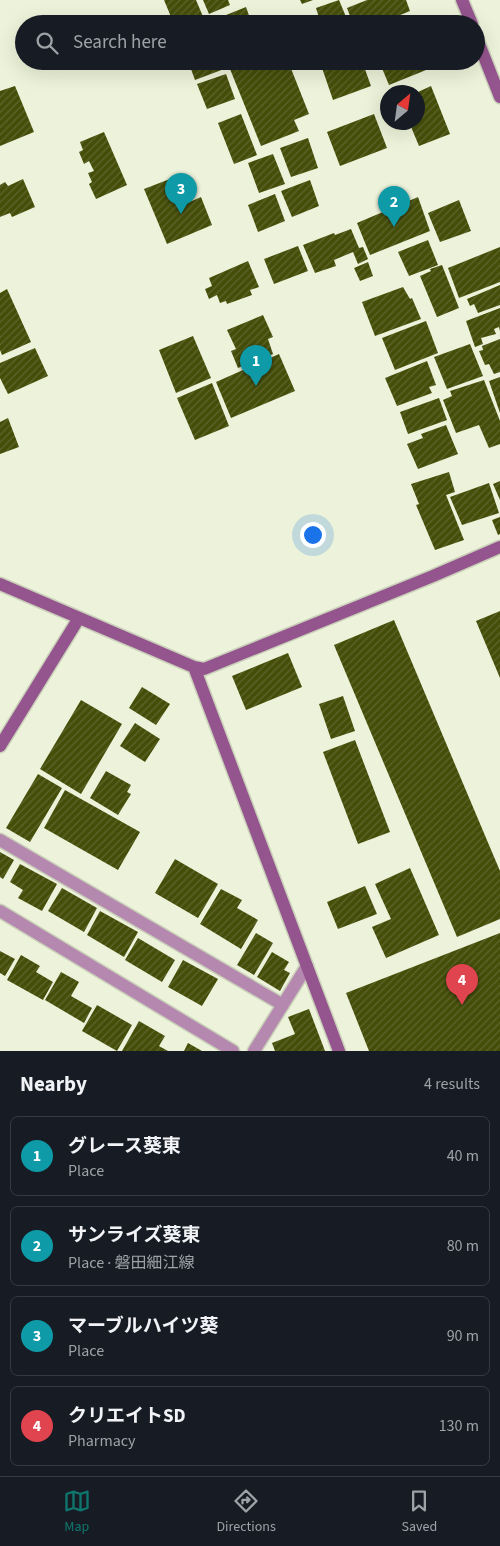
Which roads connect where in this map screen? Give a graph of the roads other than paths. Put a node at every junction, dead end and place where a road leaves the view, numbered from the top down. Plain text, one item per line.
1 (462, 0) edge
2 (468, 15) edge
3 (485, 59) edge
4 (500, 97) edge
5 (500, 547) edge
6 (0, 584) edge
7 (79, 618) junction
8 (194, 667) junction
9 (0, 746) edge
10 (0, 840) edge
11 (0, 911) edge
12 (307, 966) junction
13 (283, 1005) junction
14 (233, 1051) edge
15 (254, 1051) edge
16 (339, 1051) edge

1 - 2 street
3 - 4 street
5 - 8 street
6 - 7 street
7 - 8 street
7 - 9 street
8 - 12 street
10 - 13 street
11 - 14 street
12 - 13 street
12 - 16 street
13 - 15 street

